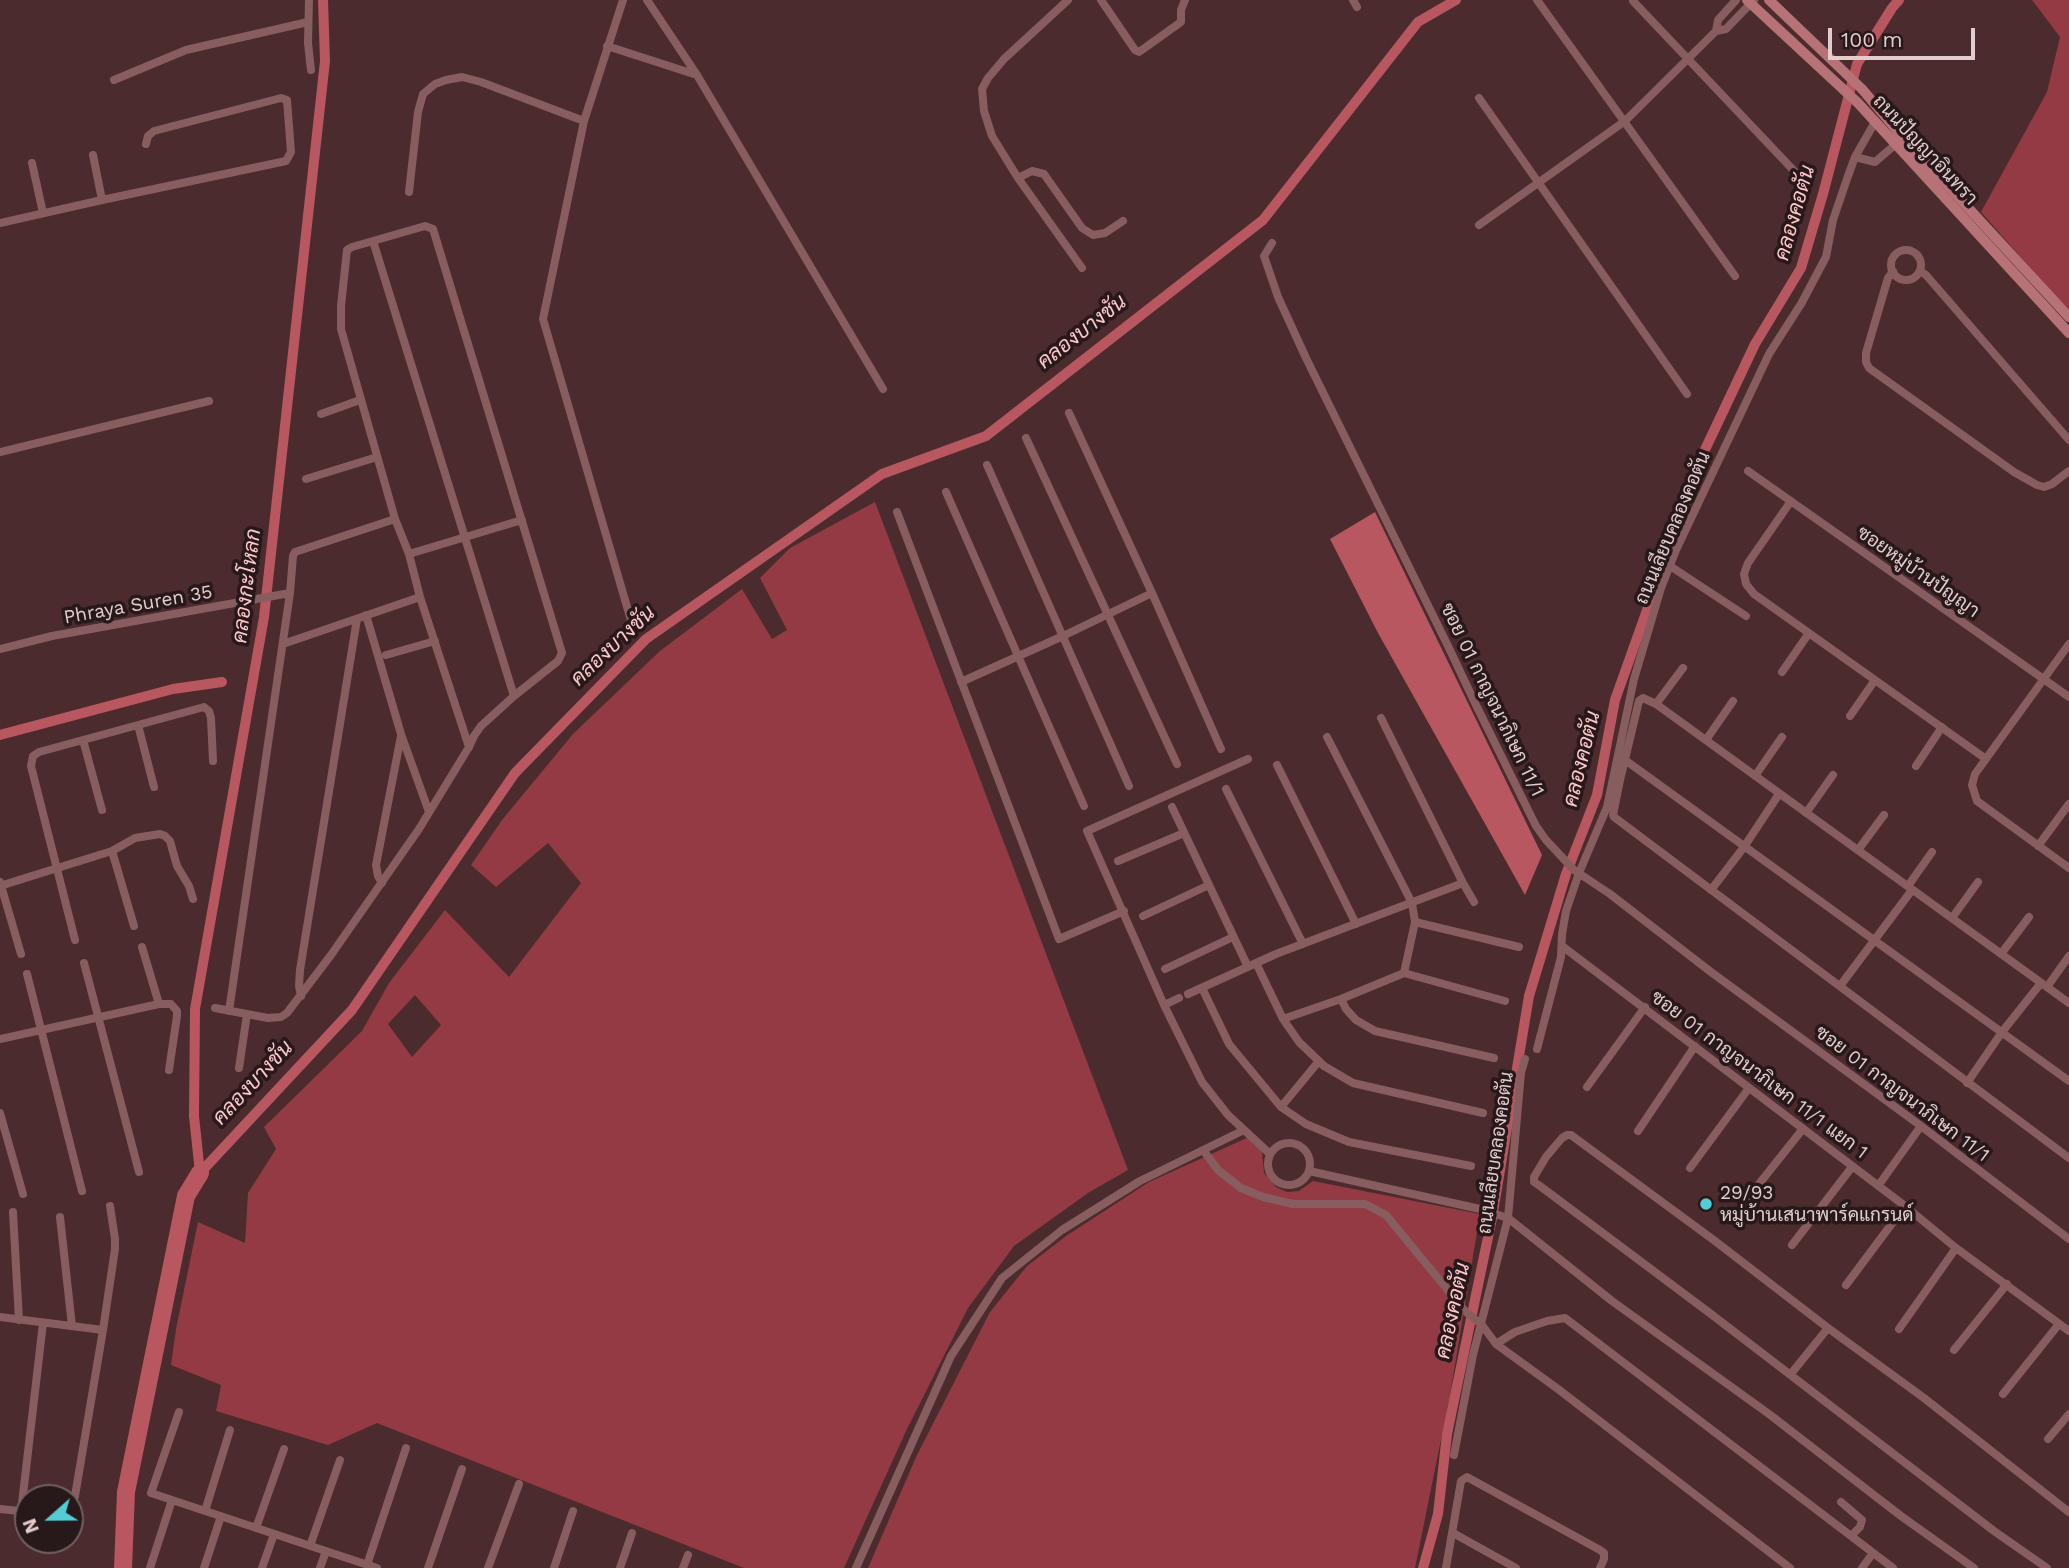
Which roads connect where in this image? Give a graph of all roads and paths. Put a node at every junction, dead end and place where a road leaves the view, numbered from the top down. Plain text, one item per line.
1 (309, 0) edge
2 (623, 0) edge
3 (647, 0) edge
4 (1068, 0) edge
5 (1101, 0) edge
6 (1185, 0) edge
7 (1537, 0) edge
8 (1736, 0) edge
9 (1769, 0) edge
10 (1633, 1) edge
11 (1751, 1) edge
12 (308, 22) junction
13 (1716, 31) junction
14 (607, 46) junction
15 (1688, 58) junction
16 (311, 70) dead end
17 (696, 75) junction
18 (114, 80) dead end
19 (1479, 98) dead end
20 (584, 121) junction
21 (1625, 121) junction
22 (1875, 122) junction
23 (146, 144) dead end
24 (1896, 144) junction
25 (93, 155) dead end
26 (1855, 157) junction
27 (32, 163) dead end
28 (1798, 175) dead end
29 (1018, 178) junction
30 (1539, 183) junction
31 (409, 192) dead end
32 (102, 200) junction
33 (1956, 203) junction
34 (43, 213) junction
35 (1123, 221) dead end
36 (0, 223) edge
37 (1479, 225) dead end
38 (373, 241) junction
39 (1272, 243) dead end
40 (1083, 268) dead end
41 (1893, 271) junction
42 (1920, 271) junction
43 (1735, 276) dead end
44 (2069, 317) edge
45 (2069, 332) edge
46 (883, 389) dead end
47 (1687, 394) dead end
48 (209, 401) dead end
49 (360, 401) junction
50 (1069, 413) dead end
51 (321, 414) dead end
52 (1026, 438) dead end
53 (2069, 440) edge
54 (0, 452) edge
55 (377, 457) junction
56 (988, 465) dead end
57 (1748, 471) dead end
58 (2069, 471) edge
59 (306, 479) dead end
60 (946, 492) dead end
61 (1791, 501) junction
62 (897, 512) dead end
63 (395, 519) junction
64 (522, 520) junction
65 (465, 538) junction
66 (409, 554) junction
67 (1670, 566) junction
68 (1152, 593) junction
69 (286, 594) junction
70 (421, 597) junction
71 (1108, 614) junction
72 (366, 615) junction
73 (1746, 616) dead end
74 (630, 617) dead end
75 (357, 619) junction
76 (1809, 633) junction
77 (1062, 636) junction
78 (435, 641) junction
79 (283, 644) junction
80 (2069, 644) edge
81 (0, 649) edge
82 (386, 655) dead end
83 (1018, 656) junction
84 (1683, 668) dead end
85 (1782, 672) dead end
86 (1875, 680) junction
87 (2043, 680) junction
88 (961, 682) junction
89 (514, 696) junction
90 (2069, 698) edge
91 (1733, 701) dead end
92 (1656, 704) junction
93 (1850, 716) dead end
94 (1381, 718) dead end
95 (138, 725) junction
96 (1942, 727) junction
97 (401, 734) junction
98 (1327, 737) dead end
99 (1782, 737) dead end
100 (83, 740) junction
101 (1706, 740) junction
102 (469, 747) junction
103 (1222, 748) dead end
104 (1248, 759) dead end
105 (1986, 759) junction
106 (1625, 760) junction
107 (213, 761) dead end
108 (1177, 764) dead end
109 (1277, 765) dead end
110 (1916, 766) dead end
111 (1833, 775) dead end
112 (1755, 776) junction
113 (1129, 786) dead end
114 (154, 787) dead end
115 (1226, 789) dead end
116 (1779, 794) junction
117 (2069, 804) edge
118 (1084, 806) dead end
119 (1172, 807) dead end
120 (102, 810) dead end
121 (429, 812) junction
122 (1806, 813) junction
123 (1884, 814) dead end
124 (1184, 833) junction
125 (1744, 846) junction
126 (2038, 846) junction
127 (112, 850) junction
128 (1858, 850) junction
129 (1932, 852) dead end
130 (1118, 861) dead end
131 (2069, 868) edge
132 (58, 869) junction
133 (1577, 871) junction
134 (1978, 882) dead end
135 (382, 883) junction
136 (1463, 883) junction
137 (0, 885) edge
138 (1209, 885) junction
139 (1910, 888) junction
140 (1711, 890) junction
141 (193, 899) dead end
142 (1474, 902) dead end
143 (1412, 903) junction
144 (1124, 911) junction
145 (1143, 916) dead end
146 (2029, 917) dead end
147 (1952, 918) junction
148 (1415, 922) junction
149 (1356, 924) junction
150 (134, 926) dead end
151 (1233, 937) junction
152 (75, 940) dead end
153 (1875, 941) junction
154 (1303, 944) junction
155 (1562, 946) junction
156 (142, 947) dead end
157 (1519, 947) dead end
158 (21, 954) dead end
159 (2001, 954) junction
160 (2069, 956) edge
161 (84, 962) dead end
162 (1252, 965) junction
163 (1165, 969) dead end
164 (1404, 973) junction
165 (27, 974) dead end
166 (2044, 985) junction
167 (1840, 986) junction
168 (1202, 988) junction
169 (1188, 994) dead end
170 (302, 996) junction
171 (1179, 998) dead end
172 (1342, 999) junction
173 (1505, 1002) dead end
174 (2069, 1003) edge
175 (159, 1004) junction
176 (1164, 1005) junction
177 (1645, 1007) junction
178 (215, 1008) dead end
179 (229, 1010) junction
180 (247, 1014) junction
181 (98, 1018) junction
182 (1283, 1019) junction
183 (40, 1030) junction
184 (2002, 1032) junction
185 (0, 1040) edge
186 (1695, 1046) junction
187 (1537, 1049) dead end
188 (1494, 1058) dead end
189 (1525, 1059) dead end
190 (1319, 1062) junction
191 (239, 1068) dead end
192 (169, 1070) dead end
193 (2069, 1080) edge
194 (1967, 1083) junction
195 (1587, 1087) dead end
196 (1749, 1088) junction
197 (1281, 1107) junction
198 (0, 1113) edge
199 (1483, 1113) dead end
200 (1921, 1126) junction
201 (1802, 1129) junction
202 (1244, 1130) junction
203 (1638, 1131) dead end
204 (1203, 1150) junction
205 (1270, 1154) junction
206 (2069, 1158) edge
207 (1471, 1166) dead end
208 (1852, 1167) junction
209 (1690, 1168) dead end
210 (1309, 1171) junction
211 (139, 1172) dead end
212 (1878, 1186) junction
213 (82, 1191) dead end
214 (23, 1194) dead end
215 (1743, 1204) dead end
216 (110, 1206) dead end
217 (1905, 1206) junction
218 (13, 1212) dead end
219 (60, 1217) dead end
220 (1504, 1217) junction
221 (2069, 1239) edge
222 (1792, 1245) dead end
223 (1956, 1248) junction
224 (2007, 1284) junction
225 (1846, 1285) dead end
226 (0, 1317) edge
227 (19, 1320) junction
228 (43, 1323) junction
229 (1479, 1323) junction
230 (2059, 1324) junction
231 (72, 1326) junction
232 (1828, 1328) junction
233 (1899, 1329) dead end
234 (103, 1330) junction
235 (2069, 1331) edge
236 (1496, 1344) junction
237 (1954, 1350) dead end
238 (1790, 1375) junction
239 (2003, 1394) dead end
240 (179, 1412) dead end
241 (2069, 1414) edge
242 (230, 1430) dead end
243 (2048, 1439) dead end
244 (406, 1448) dead end
245 (284, 1449) dead end
246 (1454, 1455) dead end
247 (340, 1460) dead end
248 (462, 1469) dead end
249 (27, 1484) edge
250 (77, 1484) edge
251 (519, 1484) dead end
252 (172, 1500) junction
253 (1841, 1502) dead end
254 (205, 1511) junction
255 (573, 1511) dead end
256 (2069, 1512) edge
257 (221, 1516) junction
258 (256, 1528) junction
259 (1453, 1533) junction
260 (274, 1534) junction
261 (632, 1534) dead end
262 (1851, 1536) junction
263 (310, 1546) junction
264 (326, 1551) junction
265 (1873, 1553) junction
266 (688, 1555) dead end
267 (367, 1565) junction
268 (150, 1568) edge
269 (204, 1568) edge
270 (262, 1568) edge
271 (320, 1568) edge
272 (377, 1568) edge
273 (428, 1568) edge
274 (488, 1568) edge
275 (554, 1568) edge
276 (620, 1568) edge
277 (683, 1568) edge
278 (856, 1568) edge
279 (1446, 1568) edge
280 (1516, 1568) edge
281 (1600, 1568) edge
282 (1790, 1568) edge
283 (1862, 1568) edge
284 (1893, 1568) edge
285 (1974, 1568) edge
286 (2047, 1568) edge

1 - 12 street
2 - 14 street
3 - 17 street
4 - 29 street
5 - 6 street
7 - 21 street
8 - 13 street
9 - 33 main road, ถนนปัญญาอินทรา
10 - 15 street
11 - 13 street
11 - 22 main road, ถนนปัญญาอินทรา
12 - 16 street
12 - 18 street
13 - 15 street
14 - 17 street
14 - 20 street
15 - 21 street
15 - 28 street
17 - 46 street
19 - 30 street
20 - 31 street
20 - 74 street
21 - 30 street
21 - 43 street
22 - 24 main road, ถนนปัญญาอินทรา
22 - 26 street, ถนนเลียบคลองคอตัน
23 - 32 street
24 - 26 street
24 - 33 main road, ถนนปัญญาอินทรา
25 - 32 street
26 - 67 street, ถนนเลียบคลองคอตัน
27 - 34 street
29 - 35 street
29 - 40 street
30 - 37 street
30 - 47 street
32 - 34 street
33 - 44 main road, ถนนปัญญาอินทรา
33 - 45 main road, ถนนปัญญาอินทรา
34 - 36 street
38 - 49 street
38 - 64 street
38 - 65 street
39 - 133 street, ซอย 01 กาญจนาภิเษก 11/1
41 - 42 street
41 - 42 street
41 - 58 street
42 - 53 street
48 - 54 street
49 - 51 street
49 - 55 street
50 - 68 street
52 - 71 street
55 - 59 street
55 - 63 street
56 - 77 street
57 - 61 street, ซอยหมู่บ้านปัญญา
60 - 83 street
61 - 76 street
61 - 87 street, ซอยหมู่บ้านปัญญา
62 - 88 street
63 - 66 street
63 - 69 street
64 - 65 street
64 - 89 street
65 - 66 street
65 - 89 street
66 - 70 street
67 - 73 street
67 - 133 street, ถนนเลียบคลองคอตัน
68 - 71 street
68 - 103 street
69 - 79 street
69 - 81 street, Phraya Suren 35
70 - 72 street
70 - 78 street
71 - 77 street
71 - 108 street
72 - 75 street
72 - 97 street
75 - 79 street
75 - 170 street
76 - 85 street
76 - 86 street
77 - 83 street
77 - 113 street
78 - 82 street
78 - 102 street
79 - 179 street
80 - 87 street
83 - 88 street
83 - 118 street
84 - 92 street
86 - 93 street
86 - 96 street
87 - 90 street, ซอยหมู่บ้านปัญญา
87 - 105 street
88 - 144 street
89 - 102 street
91 - 101 street
92 - 101 street
92 - 106 street
94 - 136 street
95 - 100 street
95 - 107 street
95 - 114 street
96 - 105 street
96 - 110 street
97 - 121 street
97 - 135 street
98 - 143 street
99 - 112 street
100 - 120 street
100 - 132 street
101 - 112 street
102 - 121 street
104 - 144 street
105 - 126 street
106 - 125 street
106 - 140 street
109 - 149 street
111 - 122 street
112 - 116 street
115 - 154 street
116 - 122 street
116 - 125 street
117 - 126 street
119 - 124 street
121 - 135 street
122 - 128 street
123 - 128 street
124 - 130 street
124 - 138 street
125 - 140 street
125 - 153 street
126 - 131 street
127 - 132 street
127 - 141 street
127 - 150 street
128 - 139 street
129 - 139 street
132 - 137 street
132 - 152 street
133 - 155 street, ถนนเลียบคลองคอตัน
133 - 200 street, ซอย 01 กาญจนาภิเษก 11/1
134 - 147 street
135 - 170 street
136 - 142 street
136 - 143 street
137 - 158 street
138 - 145 street
138 - 151 street
139 - 147 street
139 - 153 street
140 - 167 street
143 - 148 street
143 - 149 street
144 - 176 street
146 - 159 street
147 - 159 street
148 - 157 street
148 - 164 street
149 - 154 street
151 - 162 street
151 - 163 street
153 - 167 street
153 - 184 street
154 - 162 street
155 - 177 street, ซอย 01 กาญจนาภิเษก 11/1 แยก 1
155 - 187 street, ถนนเลียบคลองคอตัน
156 - 175 street
159 - 166 street
160 - 166 street
161 - 181 street
162 - 168 street
162 - 182 street
164 - 172 street
164 - 173 street
165 - 183 street
166 - 174 street
166 - 184 street
167 - 194 street
168 - 169 street
168 - 197 street
170 - 180 street
171 - 176 street
172 - 182 street
172 - 188 street
175 - 181 street
175 - 192 street
176 - 202 street
177 - 186 street, ซอย 01 กาญจนาภิเษก 11/1 แยก 1
177 - 195 street
178 - 179 street
179 - 180 street
180 - 191 street
181 - 183 street
181 - 211 street
182 - 190 street
183 - 185 street
183 - 213 street
184 - 193 street
184 - 194 street
186 - 196 street, ซอย 01 กาญจนาภิเษก 11/1 แยก 1
186 - 203 street
189 - 220 street, ถนนเลียบคลองคอตัน
190 - 197 street
190 - 199 street
194 - 206 street
196 - 201 street, ซอย 01 กาญจนาภิเษก 11/1 แยก 1
196 - 209 street
197 - 207 street
198 - 214 street
200 - 212 street
200 - 221 street, ซอย 01 กาญจนาภิเษก 11/1
201 - 208 street, ซอย 01 กาญจนาภิเษก 11/1 แยก 1
201 - 215 street
202 - 204 street
202 - 205 street
204 - 229 street
204 - 278 street
205 - 210 street
205 - 210 street
208 - 212 street, ซอย 01 กาญจนาภิเษก 11/1 แยก 1
208 - 222 street
210 - 220 street
212 - 217 street, ซอย 01 กาญจนาภิเษก 11/1 แยก 1
216 - 234 street
217 - 223 street, ซอย 01 กาญจนาภิเษก 11/1 แยก 1
217 - 225 street
218 - 227 street
219 - 231 street
220 - 229 street, ถนนเลียบคลองคอตัน
220 - 285 street
223 - 224 street, ซอย 01 กาญจนาภิเษก 11/1 แยก 1
223 - 233 street
224 - 230 street, ซอย 01 กาญจนาภิเษก 11/1 แยก 1
224 - 237 street
226 - 227 street
227 - 228 street
228 - 231 street
228 - 249 street
229 - 236 street
229 - 246 street, ถนนเลียบคลองคอตัน
230 - 235 street, ซอย 01 กาญจนาภิเษก 11/1 แยก 1
230 - 239 street
231 - 234 street
232 - 238 street
232 - 238 street
232 - 256 street
234 - 250 street
236 - 262 street
236 - 282 street
238 - 286 street
240 - 252 street
241 - 243 street
242 - 254 street
244 - 267 street
245 - 258 street
247 - 263 street
248 - 273 street
251 - 274 street
252 - 254 street
252 - 268 street
253 - 262 street
254 - 257 street
255 - 275 street
257 - 258 street
257 - 269 street
258 - 260 street
259 - 279 street
259 - 280 street
259 - 281 street
260 - 263 street
260 - 270 street
261 - 276 street
262 - 265 street
263 - 264 street
264 - 267 street
264 - 271 street
265 - 283 street
265 - 284 street
266 - 277 street
267 - 272 street

